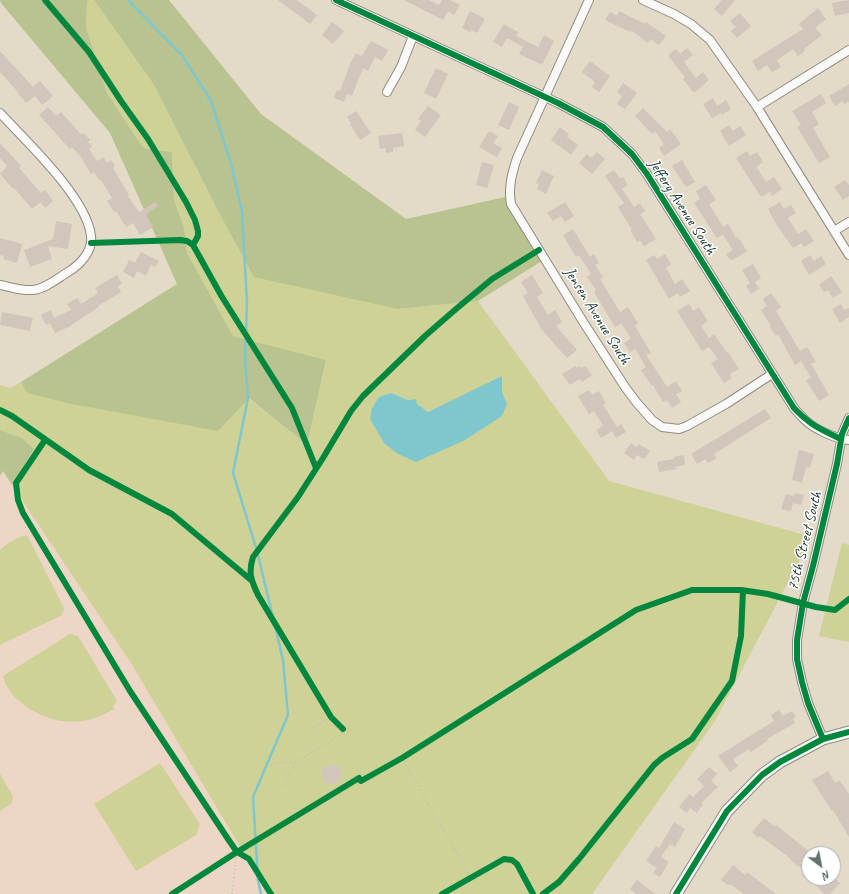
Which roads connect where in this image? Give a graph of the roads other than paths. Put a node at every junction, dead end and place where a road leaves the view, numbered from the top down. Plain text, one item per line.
1 (336, 0) edge
2 (589, 0) edge
3 (643, 0) edge
4 (412, 36) junction
5 (849, 50) edge
6 (388, 92) dead end
7 (545, 97) junction
8 (757, 107) junction
9 (0, 113) edge
10 (849, 222) edge
11 (834, 231) junction
12 (849, 255) edge
13 (0, 285) edge
14 (772, 374) junction
15 (849, 418) edge
16 (845, 440) edge
17 (849, 732) edge
18 (823, 739) junction
19 (676, 894) edge

1 - 4 street, Jeffery Avenue South
2 - 7 street, Jensen Avenue South
3 - 8 street
4 - 6 street
4 - 7 street, Jeffery Avenue South
5 - 8 street
7 - 14 street, Jeffery Avenue South
7 - 14 street, Jensen Avenue South
8 - 11 street
9 - 13 street
10 - 11 street
11 - 12 street
14 - 16 street, Jeffery Avenue South
15 - 16 street, 75th Street South
16 - 18 street, 75th Street South
17 - 18 street
18 - 19 street

